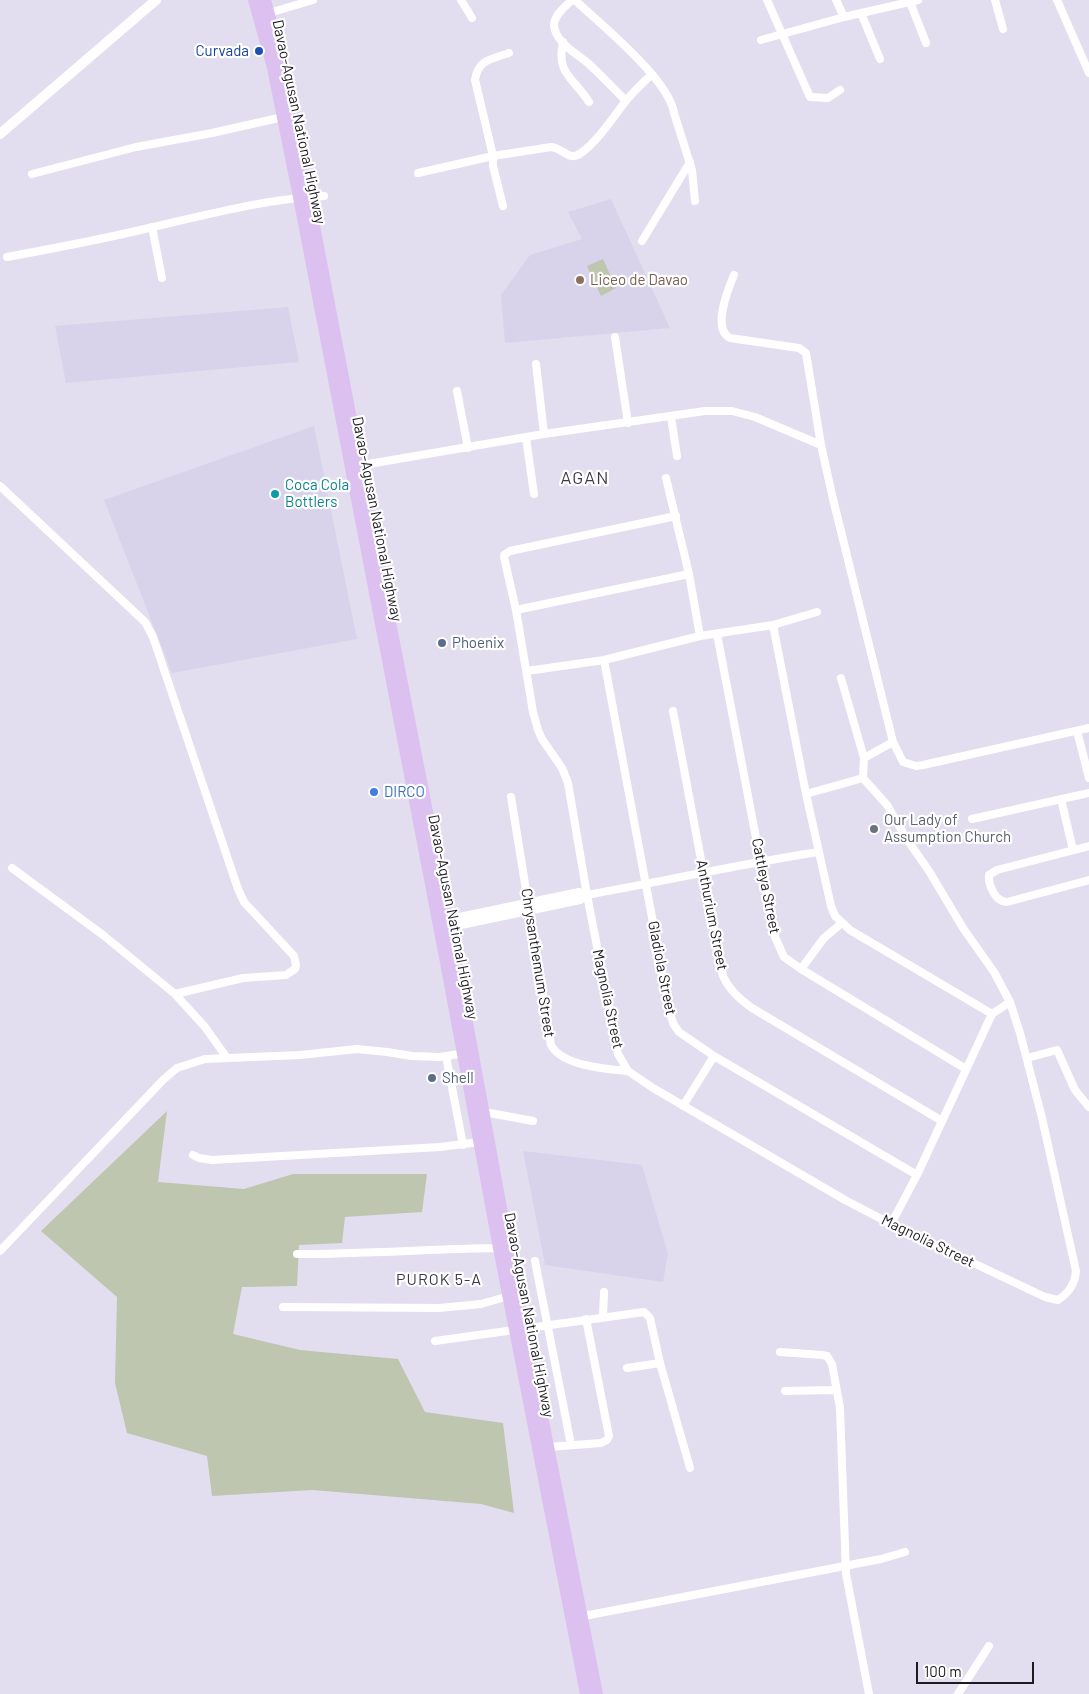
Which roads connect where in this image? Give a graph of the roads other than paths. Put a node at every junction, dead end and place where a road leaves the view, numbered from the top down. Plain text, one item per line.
1 (156, 0) edge
2 (254, 0) edge
3 (265, 0) edge
4 (314, 0) edge
5 (461, 0) edge
6 (573, 0) edge
7 (767, 0) edge
8 (836, 0) edge
9 (995, 0) edge
10 (1057, 0) edge
11 (914, 1) edge
12 (900, 2) edge
13 (269, 13) junction
14 (861, 13) junction
15 (844, 17) junction
16 (472, 18) dead end
17 (1003, 29) dead end
18 (781, 34) junction
19 (761, 40) dead end
20 (562, 42) junction
21 (926, 43) dead end
22 (509, 53) dead end
23 (880, 59) dead end
24 (1089, 73) edge
25 (652, 74) junction
26 (840, 90) dead end
27 (626, 101) junction
28 (589, 102) dead end
29 (283, 117) junction
30 (0, 134) edge
31 (493, 156) junction
32 (690, 162) junction
33 (418, 173) dead end
34 (32, 174) dead end
35 (324, 196) dead end
36 (304, 197) junction
37 (695, 201) dead end
38 (503, 206) dead end
39 (152, 228) junction
40 (642, 241) dead end
41 (7, 257) dead end
42 (734, 275) dead end
43 (162, 278) dead end
44 (615, 337) dead end
45 (536, 364) dead end
46 (457, 391) dead end
47 (671, 416) junction
48 (628, 422) junction
49 (544, 434) junction
50 (526, 438) junction
51 (821, 445) junction
52 (468, 448) junction
53 (677, 456) dead end
54 (356, 467) junction
55 (666, 478) dead end
56 (0, 486) edge
57 (534, 494) dead end
58 (676, 516) junction
59 (690, 574) junction
60 (516, 610) junction
61 (817, 612) dead end
62 (773, 625) junction
63 (717, 634) junction
64 (700, 636) junction
65 (604, 660) junction
66 (527, 672) junction
67 (841, 678) dead end
68 (672, 711) dead end
69 (1089, 728) edge
70 (1077, 731) junction
71 (893, 742) junction
72 (864, 758) junction
73 (1087, 760) edge
74 (863, 778) junction
75 (1089, 778) edge
76 (1089, 793) edge
77 (806, 794) junction
78 (511, 798) dead end
79 (1061, 799) junction
80 (972, 819) dead end
81 (1089, 846) edge
82 (1072, 850) junction
83 (818, 852) junction
84 (761, 861) junction
85 (12, 868) dead end
86 (704, 874) junction
87 (1089, 880) edge
88 (646, 884) junction
89 (587, 895) junction
90 (530, 907) junction
91 (842, 923) junction
92 (444, 924) junction
93 (801, 970) junction
94 (175, 994) junction
95 (1010, 1002) junction
96 (992, 1014) junction
97 (468, 1052) junction
98 (446, 1056) junction
99 (714, 1056) junction
100 (227, 1058) junction
101 (1027, 1058) junction
102 (966, 1069) junction
103 (628, 1071) junction
104 (683, 1106) junction
105 (1089, 1107) edge
106 (484, 1112) junction
107 (533, 1121) dead end
108 (942, 1121) junction
109 (478, 1142) junction
110 (463, 1145) junction
111 (193, 1155) dead end
112 (917, 1174) junction
113 (891, 1224) junction
114 (499, 1248) junction
115 (0, 1251) edge
116 (297, 1254) dead end
117 (535, 1261) dead end
118 (604, 1292) dead end
119 (509, 1296) junction
120 (283, 1307) dead end
121 (603, 1317) junction
122 (586, 1320) junction
123 (547, 1325) junction
124 (520, 1329) junction
125 (435, 1342) dead end
126 (780, 1352) dead end
127 (660, 1363) junction
128 (627, 1368) dead end
129 (836, 1390) junction
130 (785, 1391) dead end
131 (571, 1445) junction
132 (548, 1446) junction
133 (690, 1468) dead end
134 (905, 1552) dead end
135 (845, 1566) junction
136 (577, 1617) junction
137 (989, 1646) dead end
138 (586, 1694) edge
139 (597, 1694) edge
140 (869, 1694) edge
141 (958, 1694) edge

1 - 30 main road
2 - 29 highway, Davao-Agusan National Highway
3 - 13 highway, Davao-Agusan National Highway
4 - 13 street
5 - 16 street
6 - 20 street
6 - 25 street
7 - 18 street
8 - 15 street
9 - 17 street
10 - 24 street
11 - 12 street
11 - 21 street
12 - 14 street
13 - 36 highway, Davao-Agusan National Highway
14 - 15 street
14 - 23 street
15 - 18 street
18 - 19 street
18 - 26 street
20 - 27 street
20 - 28 street
22 - 31 street
25 - 27 street
25 - 32 street
27 - 31 street
29 - 34 street
29 - 36 highway, Davao-Agusan National Highway
31 - 33 street
31 - 38 street
32 - 37 street
32 - 40 street
35 - 36 street
36 - 39 street
36 - 54 highway, Davao-Agusan National Highway
39 - 41 street
39 - 43 street
42 - 51 street
44 - 48 street
45 - 49 street
46 - 52 street
47 - 48 street
47 - 51 street
47 - 53 street
48 - 49 street
49 - 50 street
50 - 52 street
50 - 57 street
51 - 71 street
52 - 54 street
54 - 92 highway, Davao-Agusan National Highway
55 - 58 street
56 - 94 street
58 - 59 street
58 - 60 street, Magnolia Street
59 - 60 street
59 - 64 street
60 - 66 street, Magnolia Street
61 - 62 street
62 - 63 street
62 - 77 street
63 - 64 street
63 - 84 street, Cattleya Street
64 - 65 street
65 - 66 street
65 - 88 street, Gladiola Street
66 - 89 street, Magnolia Street
67 - 72 street
68 - 86 street, Anthurium Street
69 - 70 street
70 - 71 street
70 - 73 street
71 - 72 street
72 - 74 street
73 - 75 street
74 - 77 street
74 - 95 street
76 - 79 street
77 - 83 street
78 - 90 street, Chrysanthemum Street
79 - 80 street
79 - 82 street
81 - 82 street
82 - 87 street
83 - 84 street
83 - 91 street
84 - 86 street
84 - 93 street, Cattleya Street
85 - 94 street
86 - 88 street
86 - 108 street, Anthurium Street
88 - 89 street
88 - 99 street, Gladiola Street
89 - 90 street
89 - 103 street, Magnolia Street
90 - 92 street
90 - 103 street, Chrysanthemum Street
91 - 93 street
91 - 96 street
92 - 97 highway, Davao-Agusan National Highway
93 - 102 street, Cattleya Street
94 - 100 street
95 - 96 street
95 - 101 street
96 - 102 street
97 - 98 street
97 - 106 highway, Davao-Agusan National Highway
97 - 109 highway, Davao-Agusan National Highway
98 - 100 street
98 - 110 street
99 - 104 street
99 - 112 street, Gladiola Street
100 - 115 street
101 - 105 street
101 - 113 street, Magnolia Street
102 - 108 street
103 - 104 street, Magnolia Street
104 - 113 street, Magnolia Street
106 - 107 street
106 - 124 highway, Davao-Agusan National Highway
108 - 112 street
109 - 110 street
109 - 114 highway, Davao-Agusan National Highway
110 - 111 street
112 - 113 street
114 - 116 street
114 - 119 highway, Davao-Agusan National Highway
117 - 123 street
118 - 121 street
119 - 120 street
119 - 124 highway, Davao-Agusan National Highway
121 - 122 street
121 - 127 street
122 - 123 street
122 - 131 street
123 - 124 street
123 - 131 street
124 - 125 street
124 - 132 highway, Davao-Agusan National Highway
124 - 136 highway, Davao-Agusan National Highway
126 - 129 street
127 - 128 street
127 - 133 street
129 - 130 street
129 - 135 street
131 - 132 street
132 - 136 highway, Davao-Agusan National Highway
134 - 135 street
135 - 136 street
135 - 140 street
136 - 138 highway, Davao-Agusan National Highway
136 - 139 highway, Davao-Agusan National Highway
137 - 141 street

